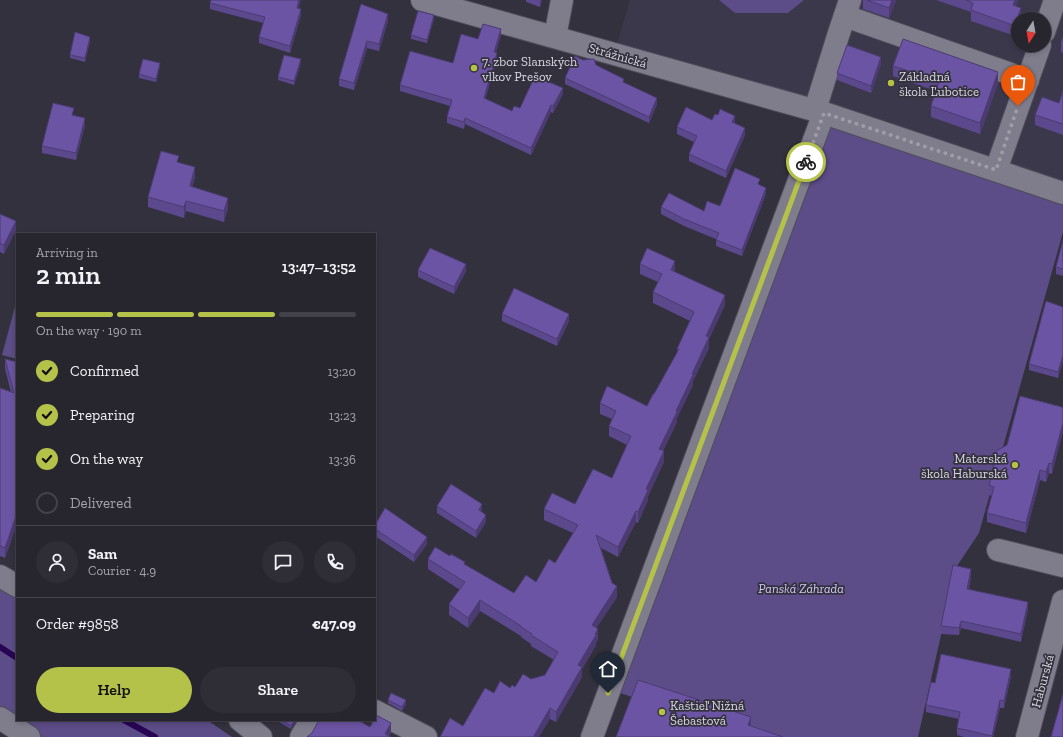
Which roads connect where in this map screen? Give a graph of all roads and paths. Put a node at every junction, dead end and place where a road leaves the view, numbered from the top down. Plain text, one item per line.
1 (422, 0) edge
2 (562, 0) edge
3 (1055, 0) edge
4 (848, 8) edge
5 (1051, 12) edge
6 (555, 37) junction
7 (1038, 52) edge
8 (1028, 80) junction
9 (820, 112) junction
10 (996, 170) junction
11 (1063, 193) edge
12 (998, 550) dead end
13 (1063, 566) edge
14 (0, 576) edge
15 (16, 585) edge
16 (1063, 601) edge
17 (376, 712) edge
18 (0, 718) edge
19 (241, 721) edge
20 (310, 721) edge
21 (29, 737) edge
22 (261, 737) edge
23 (301, 737) edge
24 (426, 737) edge
25 (592, 737) edge
26 (1027, 737) edge

1 - 6 street, Strážnická
2 - 6 street
3 - 5 street
4 - 8 street
4 - 9 street
6 - 9 street, Strážnická
7 - 8 street
8 - 10 street
9 - 10 street, Strážnická
9 - 25 street
10 - 11 street, Strážnická
12 - 13 street
14 - 15 street
16 - 26 street, Haburská
17 - 24 street
18 - 21 street
19 - 22 street
20 - 23 street

